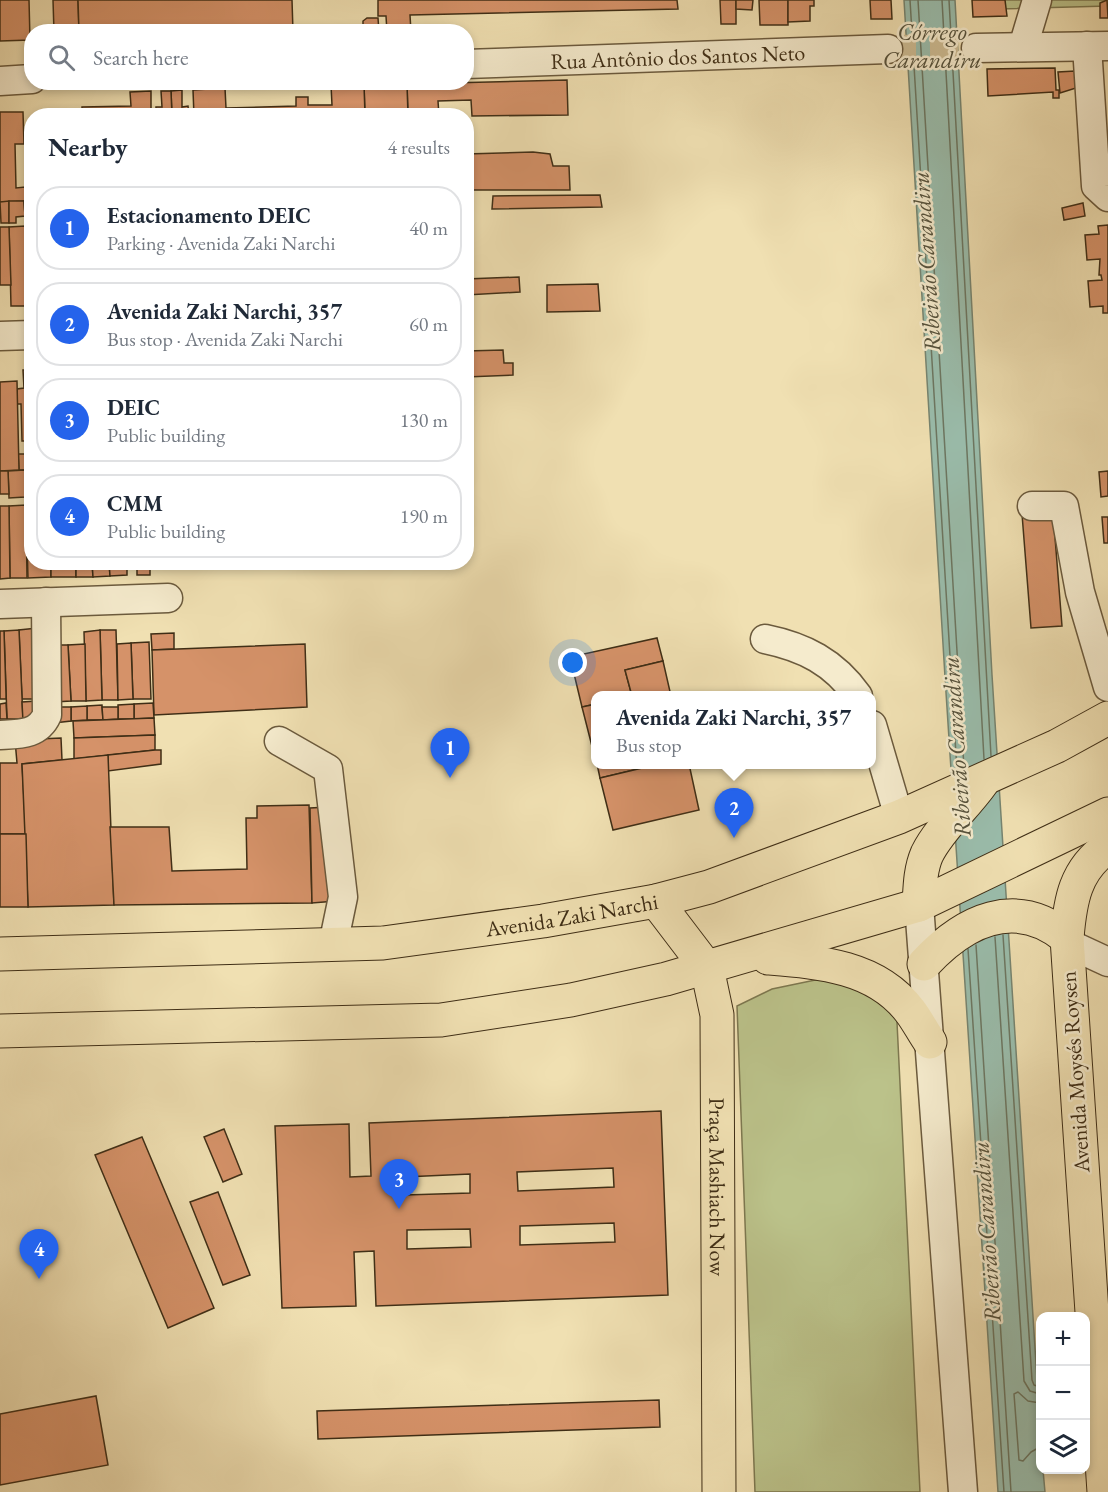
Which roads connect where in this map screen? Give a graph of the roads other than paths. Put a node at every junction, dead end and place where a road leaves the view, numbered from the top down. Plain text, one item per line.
1 (1037, 0) edge
2 (1098, 46) edge
3 (1023, 47) junction
4 (976, 48) tunnel mouth
5 (888, 49) tunnel mouth
6 (474, 64) edge
7 (24, 80) edge
8 (0, 81) edge
9 (1108, 197) edge
10 (24, 335) edge
11 (0, 336) edge
12 (1032, 506) dead end
13 (168, 598) dead end
14 (46, 602) junction
15 (0, 604) edge
16 (765, 639) dead end
17 (1108, 687) edge
18 (855, 691) edge
19 (1108, 718) edge
20 (0, 735) edge
21 (876, 735) edge
22 (279, 741) dead end
23 (985, 780) junction
24 (908, 813) junction
25 (1108, 814) edge
26 (1108, 846) edge
27 (928, 899) junction
28 (656, 901) junction
29 (1063, 937) junction
30 (333, 945) junction
31 (0, 954) edge
32 (748, 956) junction
33 (931, 957) junction
34 (1108, 962) edge
35 (707, 968) junction
36 (0, 1031) edge
37 (930, 1042) junction
38 (1101, 1366) edge
39 (1104, 1474) edge
40 (719, 1492) edge
41 (963, 1492) edge

1 - 3 street
2 - 3 street
2 - 9 street
3 - 4 street
5 - 6 street, Rua Antônio dos Santos Neto
7 - 8 street
10 - 11 street
12 - 17 street
13 - 14 street
14 - 15 street
14 - 20 street
16 - 18 street
19 - 23 main road, Avenida Zaki Narchi
21 - 24 street
22 - 30 street
23 - 24 main road, Avenida Zaki Narchi
23 - 27 main road
24 - 28 main road, Avenida Zaki Narchi
25 - 27 main road
26 - 29 main road, Avenida Moysés Roysen
27 - 32 main road
27 - 33 street
28 - 30 main road, Avenida Zaki Narchi
28 - 35 main road, Praça Mashiach Now
29 - 33 main road
29 - 34 street
29 - 38 main road, Avenida Moysés Roysen
30 - 31 main road, Avenida Zaki Narchi
32 - 35 main road
32 - 37 main road
33 - 37 street
35 - 36 main road
35 - 40 main road, Praça Mashiach Now
37 - 41 street
38 - 39 main road, Avenida Moysés Roysen

